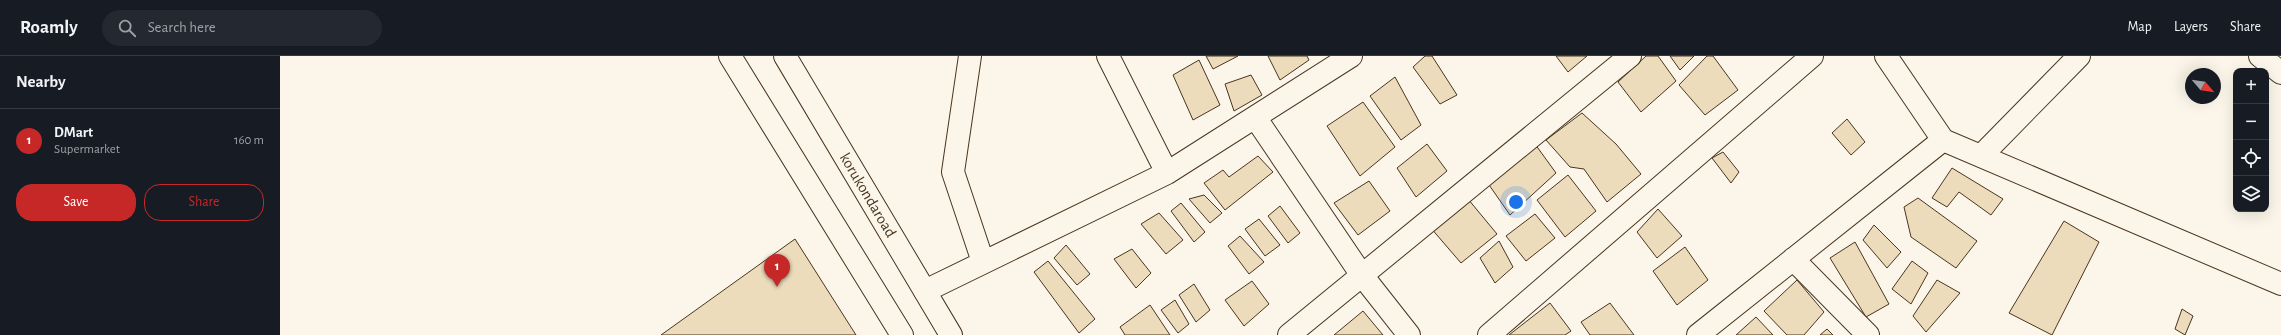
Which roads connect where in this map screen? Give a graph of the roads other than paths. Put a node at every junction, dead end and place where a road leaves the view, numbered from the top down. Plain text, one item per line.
1 (730, 56) edge
2 (785, 56) edge
3 (970, 56) edge
4 (1108, 56) edge
5 (1351, 56) edge
6 (1630, 56) edge
7 (1812, 56) edge
8 (1886, 56) edge
9 (2079, 56) edge
10 (2260, 56) edge
11 (2281, 73) edge
12 (1255, 117) junction
13 (1943, 140) junction
14 (1981, 156) junction
15 (1167, 173) junction
16 (1793, 259) junction
17 (983, 262) junction
18 (1361, 274) junction
19 (2281, 284) edge
20 (924, 291) junction
21 (902, 335) edge
22 (951, 335) edge
23 (1289, 335) edge
24 (1409, 335) edge
25 (1489, 335) edge
26 (1698, 335) edge
27 (1868, 335) edge

1 - 21 street
2 - 20 street, korukondaroad
3 - 17 street
4 - 15 street
5 - 12 street
6 - 18 street
7 - 25 street
8 - 13 street
9 - 14 street
10 - 11 street
12 - 15 street
12 - 18 street
13 - 14 street
13 - 16 street
14 - 19 street
15 - 17 street
16 - 26 street
16 - 27 street
17 - 20 street
18 - 23 street
18 - 24 street
20 - 22 street, korukondaroad

